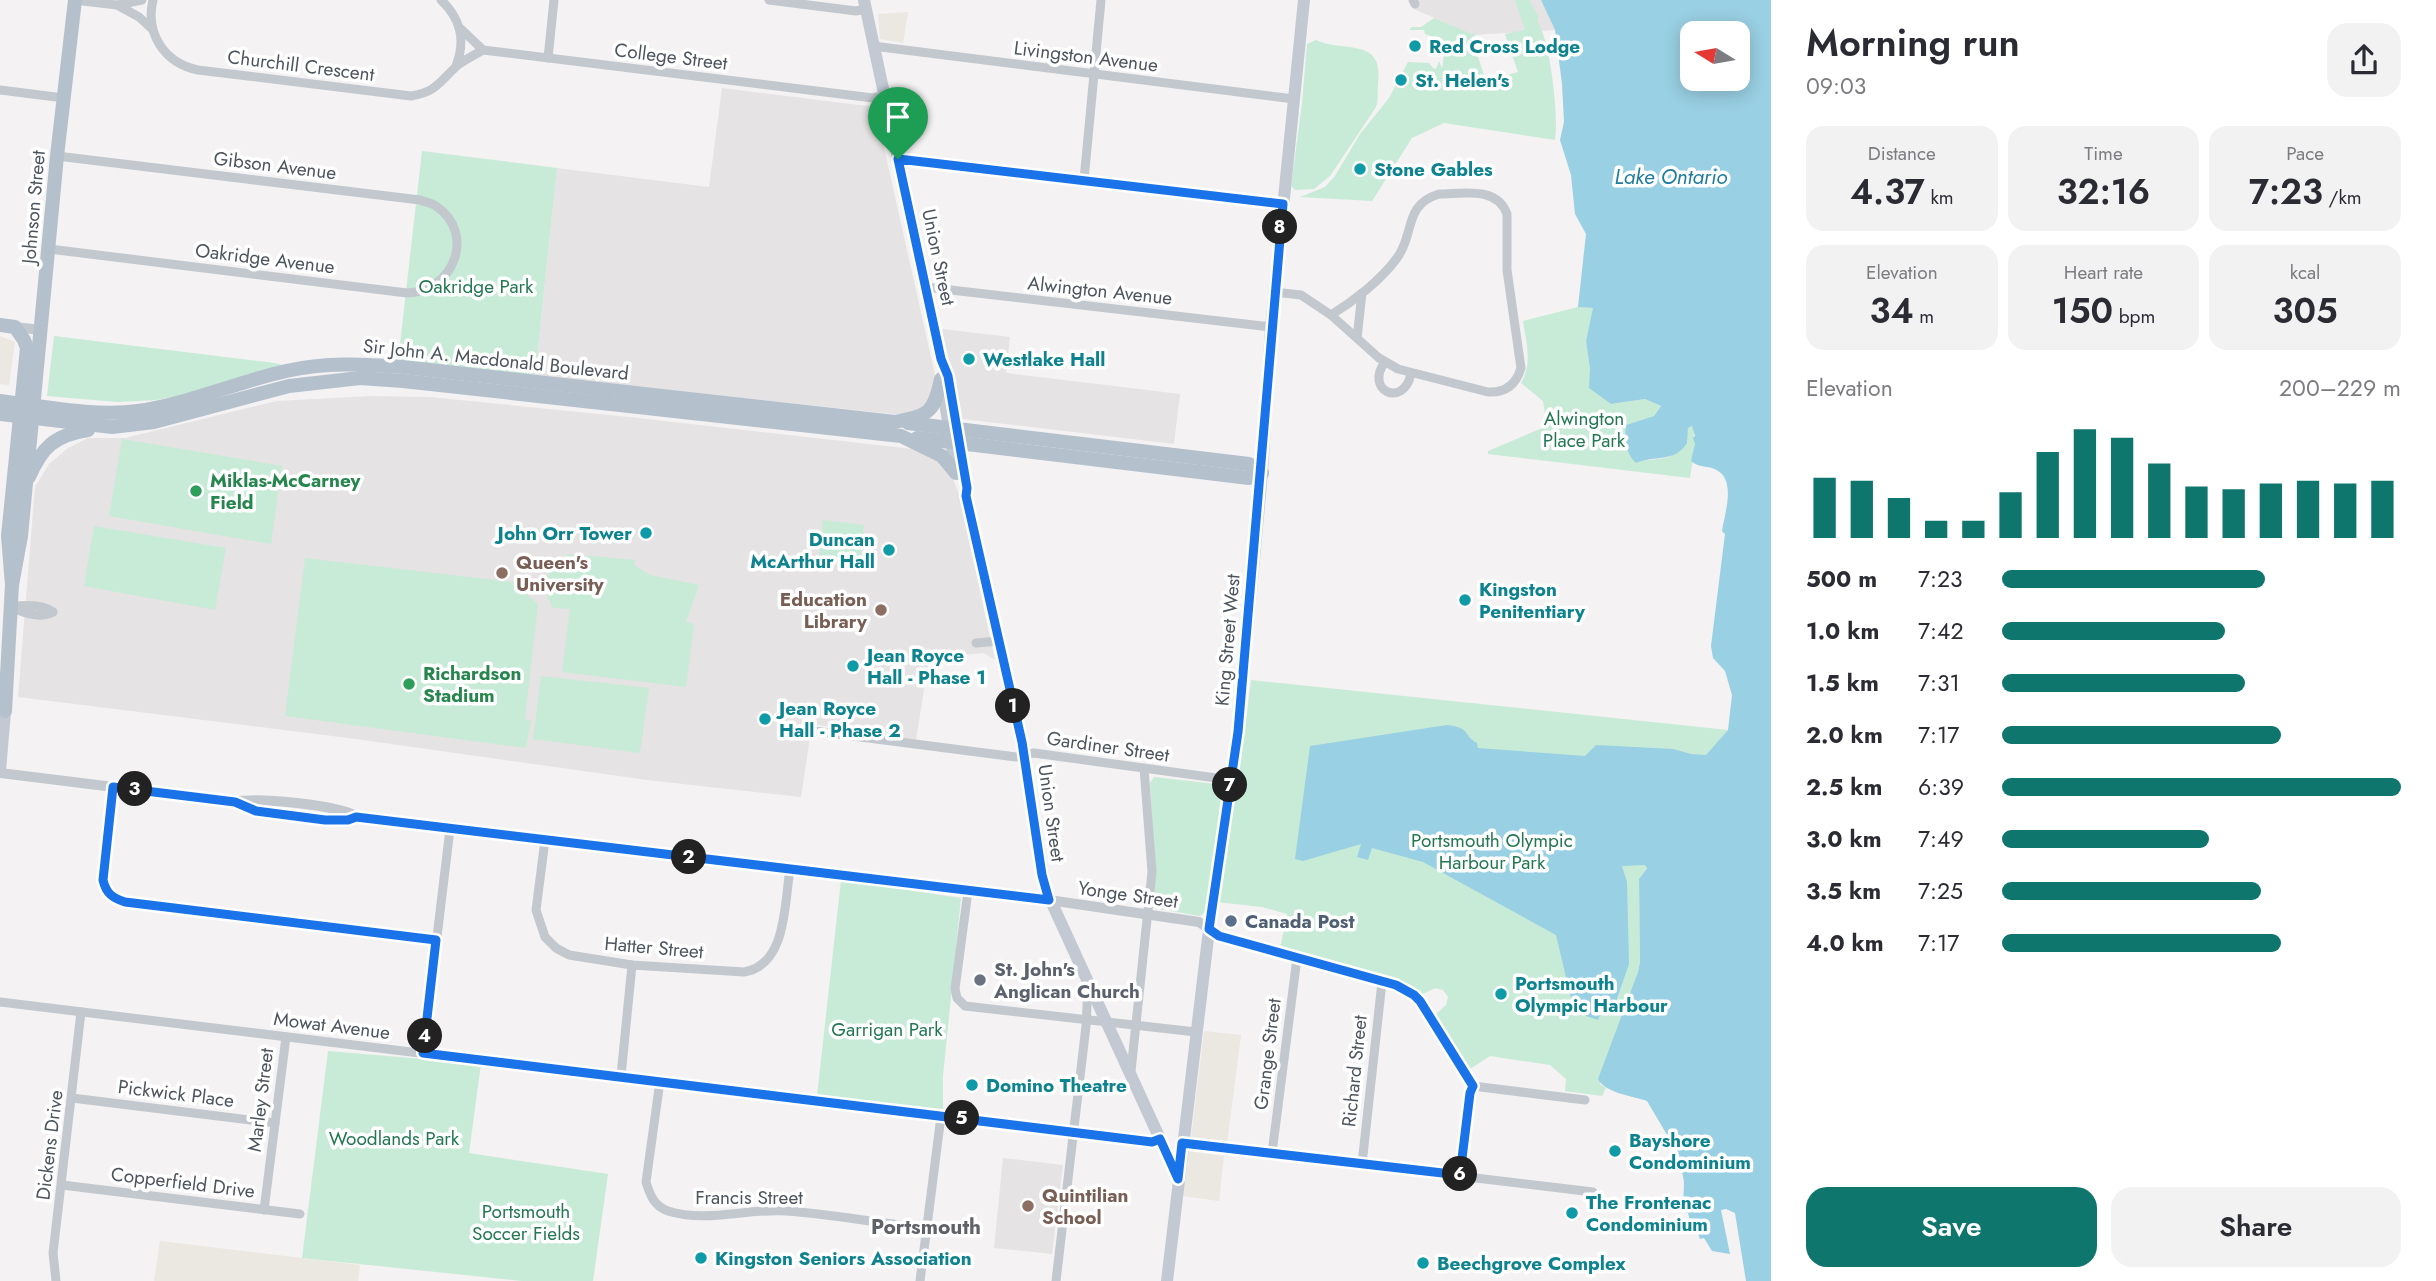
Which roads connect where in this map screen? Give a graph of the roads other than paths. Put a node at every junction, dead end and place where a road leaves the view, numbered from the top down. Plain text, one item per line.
1 (75, 0) edge
2 (142, 0) edge
3 (441, 0) edge
4 (554, 0) edge
5 (769, 0) edge
6 (1101, 0) edge
7 (1304, 0) edge
8 (864, 4) edge
9 (117, 5) junction
10 (152, 5) edge
11 (151, 29) junction
12 (461, 29) junction
13 (873, 46) junction
14 (483, 50) junction
15 (548, 58) junction
16 (456, 68) junction
17 (1093, 74) junction
18 (0, 90) edge
19 (884, 96) junction
20 (64, 98) junction
21 (1294, 99) junction
22 (57, 156) junction
23 (898, 159) junction
24 (1084, 180) junction
25 (1283, 204) junction
26 (49, 249) junction
27 (456, 251) joint
28 (925, 288) junction
29 (1274, 292) junction
30 (1362, 293) junction
31 (1331, 315) junction
32 (8, 326) edge
33 (1271, 327) junction
34 (41, 330) junction
35 (1356, 338) junction
36 (941, 359) junction
37 (1385, 362) junction
38 (1411, 374) junction
39 (941, 379) junction
40 (0, 401) edge
41 (26, 411) junction
42 (0, 414) edge
43 (782, 416) junction
44 (895, 422) junction
45 (112, 427) junction
46 (954, 435) junction
47 (901, 436) junction
48 (956, 473) junction
49 (1262, 473) junction
50 (24, 488) junction
51 (966, 496) junction
52 (12, 585) junction
53 (999, 641) junction
54 (976, 643) dead end
55 (5, 711) joint
56 (814, 731) dead end
57 (1024, 755) junction
58 (1144, 768) junction
59 (0, 772) edge
60 (1231, 780) junction
61 (113, 787) junction
62 (450, 828) junction
63 (545, 840) junction
64 (790, 870) junction
65 (968, 891) junction
66 (1049, 900) junction
67 (1147, 914) junction
68 (1209, 929) junction
69 (436, 940) junction
70 (1297, 958) junction
71 (632, 965) junction
72 (1382, 982) junction
73 (1088, 986) junction
74 (0, 1002) edge
75 (81, 1012) junction
76 (1086, 1021) junction
77 (1106, 1022) junction
78 (1134, 1024) junction
79 (1196, 1032) junction
80 (286, 1037) junction
81 (423, 1053) junction
82 (1130, 1073) junction
83 (621, 1076) junction
84 (660, 1082) junction
85 (1473, 1086) junction
86 (72, 1098) junction
87 (1585, 1100) dead end
88 (941, 1116) junction
89 (1151, 1119) junction
90 (275, 1123) junction
91 (1073, 1131) junction
92 (1160, 1139) junction
93 (1182, 1143) junction
94 (1272, 1153) junction
95 (1362, 1164) junction
96 (1460, 1175) junction
97 (1178, 1179) junction
98 (62, 1185) junction
99 (1592, 1192) dead end
100 (264, 1210) junction
101 (300, 1214) dead end
102 (927, 1228) junction
103 (56, 1281) edge
104 (920, 1281) edge
105 (1056, 1281) edge
106 (1167, 1281) edge

1 - 9 street
1 - 20 main road, Johnson Street
2 - 9 street
3 - 12 street
4 - 15 street
5 - 8 street
6 - 17 street
7 - 21 main road, King Street West
8 - 13 main road, Union Street
9 - 11 street, Churchill Crescent
10 - 11 street
11 - 16 street, Churchill Crescent
12 - 14 street
12 - 16 street
13 - 17 street, Livingston Avenue
13 - 19 main road, Union Street
14 - 15 street, College Street
14 - 16 street, Churchill Crescent
15 - 19 street, College Street
17 - 21 street, Livingston Avenue
17 - 24 street
18 - 20 street
19 - 23 main road, Union Street
20 - 22 main road, Johnson Street
21 - 25 main road, King Street West
22 - 26 main road, Johnson Street
22 - 27 street, Gibson Avenue
23 - 24 street
23 - 28 main road, Union Street
24 - 25 street
25 - 29 main road, King Street West
26 - 27 street, Oakridge Avenue
26 - 34 main road, Johnson Street
28 - 33 street, Alwington Avenue
28 - 36 main road, Union Street
29 - 31 street
29 - 33 main road, King Street West
30 - 31 street
30 - 35 street
30 - 38 street
31 - 35 street
32 - 34 street
32 - 41 main road, Johnson Street
33 - 49 main road, King Street West
34 - 41 main road, Johnson Street
35 - 37 street
36 - 39 main road, Union Street
36 - 46 main road, Union Street
37 - 38 street
37 - 38 street
39 - 44 main road
39 - 46 main road, Union Street
40 - 41 main road, Sir John A. Macdonald Boulevard
41 - 42 main road, Sir John A. Macdonald Boulevard
41 - 43 main road, Sir John A. Macdonald Boulevard
41 - 45 main road, Sir John A. Macdonald Boulevard
41 - 50 main road, Johnson Street
41 - 52 main road, Johnson Street
43 - 44 main road
43 - 45 main road, Sir John A. Macdonald Boulevard
43 - 47 main road
44 - 46 main road
45 - 50 main road
46 - 47 main road
46 - 48 main road, Union Street
46 - 49 main road
46 - 51 main road, Union Street
47 - 48 main road
48 - 51 main road, Union Street
49 - 60 main road, King Street West
50 - 52 main road, Johnson Street
51 - 53 main road, Union Street
52 - 55 main road, Johnson Street
53 - 54 street
53 - 57 main road, Union Street
55 - 59 main road, Johnson Street
56 - 57 street, Gardiner Street
57 - 58 street, Gardiner Street
57 - 66 main road, Union Street
58 - 60 street, Gardiner Street
58 - 67 street
59 - 61 street, Yonge Street
60 - 68 main road, King Street West
61 - 62 street, Yonge Street
61 - 69 street
62 - 63 street, Yonge Street
62 - 69 street
63 - 64 street, Yonge Street
63 - 71 street, Hatter Street
64 - 65 street, Yonge Street
64 - 71 street, Hatter Street
65 - 66 street, Yonge Street
65 - 76 street
66 - 67 street, Yonge Street
66 - 73 main road, Union Street
67 - 68 street, Yonge Street
67 - 78 street
68 - 70 street, Yonge Street
68 - 79 main road, King Street West
69 - 81 street
70 - 72 street, Yonge Street
70 - 94 street, Grange Street
71 - 83 street
72 - 85 street, Yonge Street
72 - 95 street, Richard Street
73 - 76 street
73 - 77 main road, Union Street
74 - 75 street, Mowat Avenue
75 - 80 street, Mowat Avenue
75 - 86 street, Dickens Drive
76 - 77 street
76 - 91 street
77 - 78 street
77 - 82 main road, Union Street
78 - 79 street
78 - 82 street
79 - 93 main road, King Street West
80 - 81 street, Mowat Avenue
80 - 90 street, Marley Street
81 - 83 street, Mowat Avenue
82 - 89 main road, Union Street
83 - 84 street, Mowat Avenue
84 - 88 street, Mowat Avenue
84 - 102 street, Francis Street
85 - 87 street
85 - 96 street
86 - 90 street, Pickwick Place
86 - 98 street, Dickens Drive
88 - 91 street, Mowat Avenue
88 - 102 street
89 - 92 main road, Union Street
89 - 93 main road, Union Street
90 - 100 street, Marley Street
91 - 92 street, Mowat Avenue
91 - 105 street
92 - 97 main road, Union Street
93 - 94 street
93 - 97 main road, King Street West
94 - 95 street
95 - 96 street
96 - 99 street
97 - 106 main road, King Street West
98 - 100 street, Copperfield Drive
98 - 103 street, Dickens Drive
100 - 101 street, Copperfield Drive
102 - 104 street

